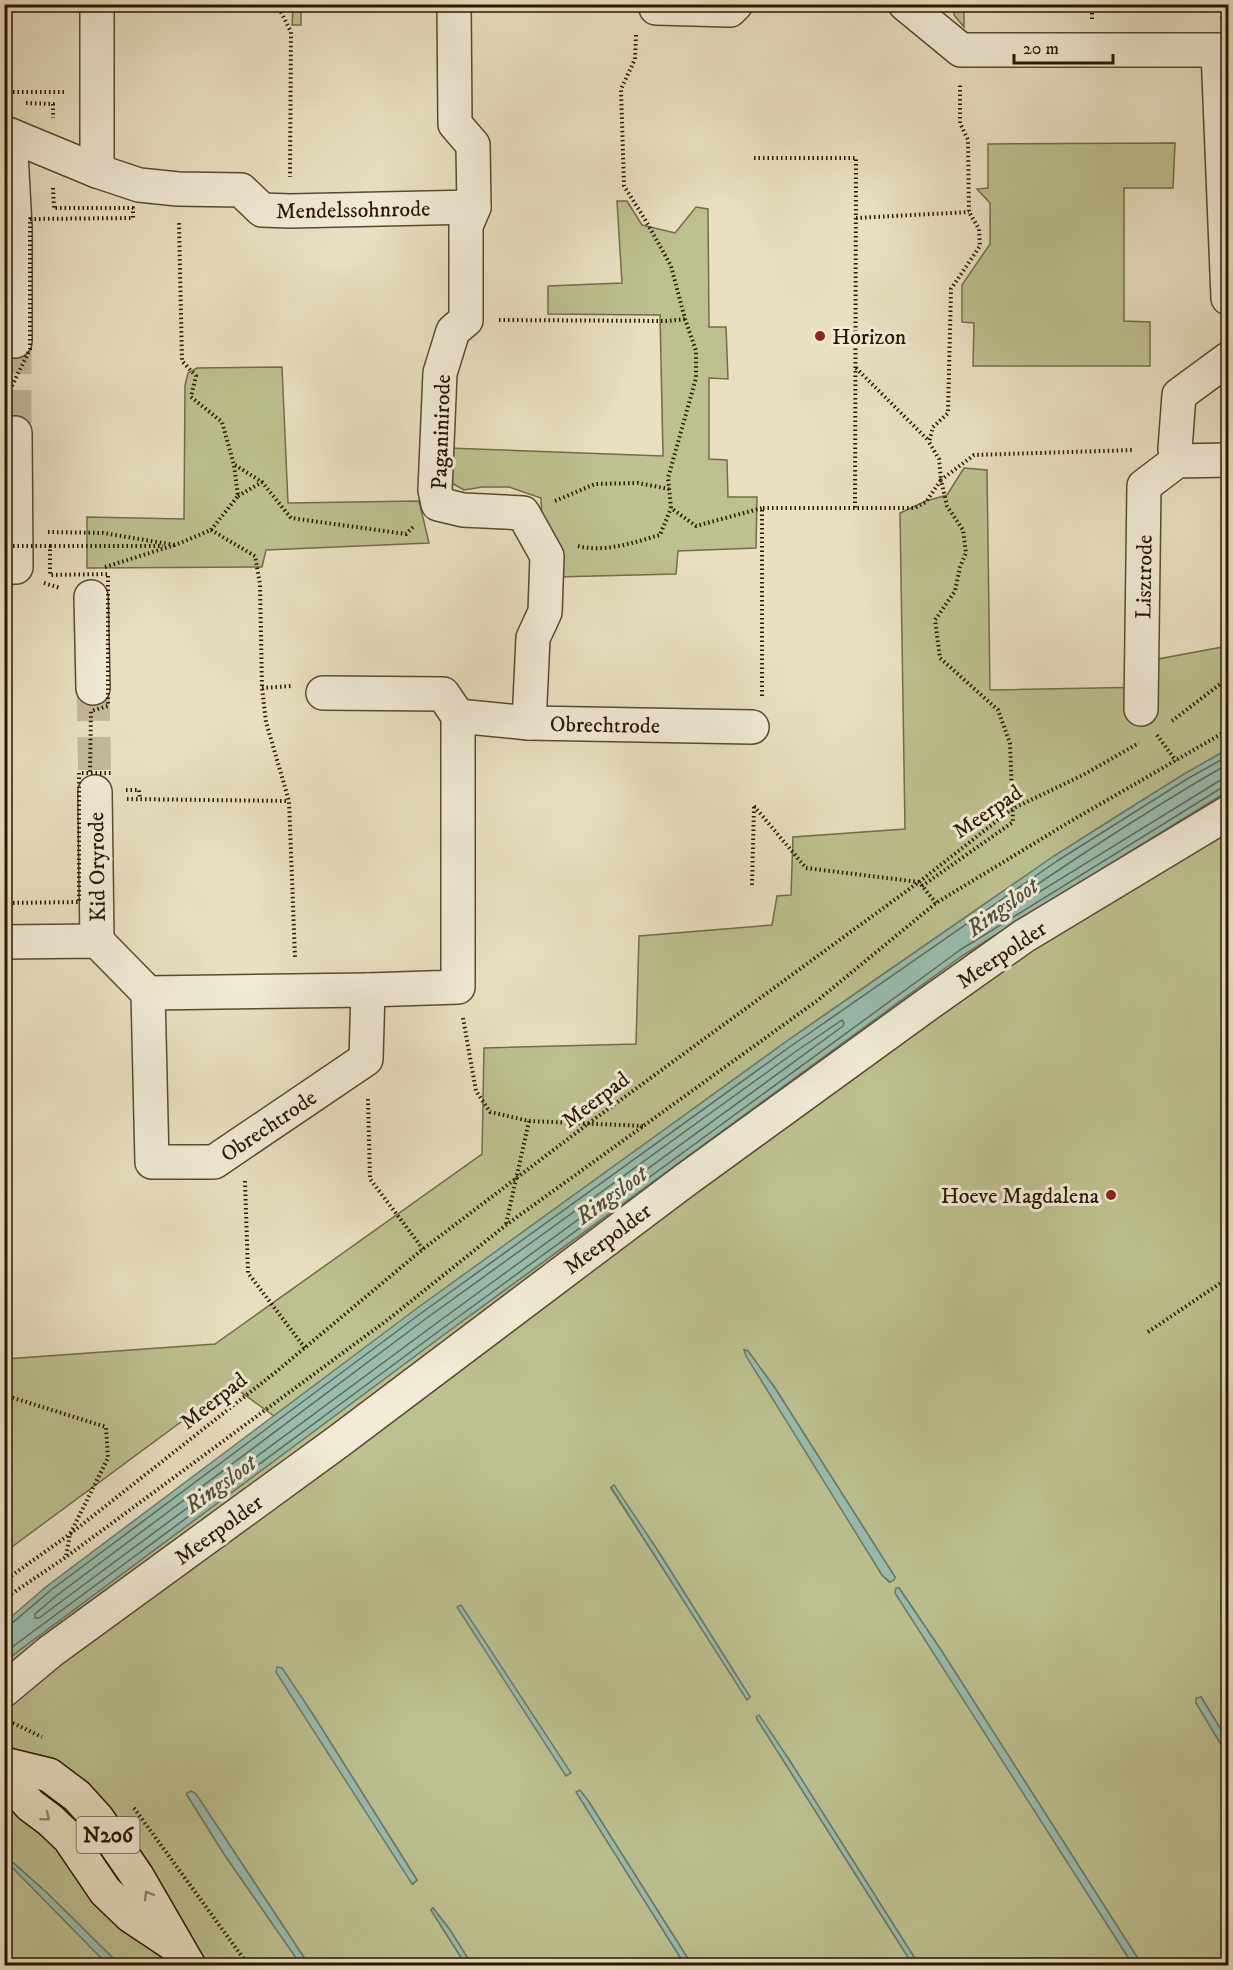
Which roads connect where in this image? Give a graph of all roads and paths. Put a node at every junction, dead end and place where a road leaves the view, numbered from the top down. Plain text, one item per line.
1 (97, 4) edge
2 (277, 4) edge
3 (454, 4) edge
4 (736, 4) edge
5 (905, 4) edge
6 (656, 7) edge
7 (961, 50) junction
8 (1224, 119) edge
9 (7, 135) edge
10 (754, 158) dead end
11 (97, 171) junction
12 (178, 189) junction
13 (474, 207) junction
14 (54, 208) dead end
15 (290, 211) junction
16 (969, 212) junction
17 (856, 218) junction
18 (1228, 297) edge
19 (685, 319) junction
20 (466, 320) junction
21 (15, 341) tunnel mouth
22 (1228, 359) edge
23 (855, 368) junction
24 (4, 402) edge
25 (15, 433) tunnel mouth
26 (929, 442) junction
27 (1176, 455) junction
28 (1228, 460) edge
29 (234, 465) junction
30 (941, 480) junction
31 (262, 482) junction
32 (669, 489) junction
33 (238, 496) junction
34 (438, 504) junction
35 (671, 508) junction
36 (762, 508) junction
37 (855, 508) junction
38 (529, 524) junction
39 (211, 530) junction
40 (176, 545) junction
41 (50, 546) junction
42 (10, 553) edge
43 (91, 597) junction
44 (1228, 678) edge
45 (93, 688) tunnel mouth
46 (323, 693) dead end
47 (458, 716) junction
48 (529, 723) junction
49 (1154, 723) junction
50 (752, 727) joint
51 (1228, 730) edge
52 (1176, 761) junction
53 (98, 785) junction
54 (139, 790) dead end
55 (140, 799) junction
56 (289, 801) junction
57 (1012, 809) junction
58 (1228, 813) edge
59 (921, 884) junction
60 (752, 885) dead end
61 (4, 903) edge
62 (936, 903) junction
63 (98, 941) junction
64 (4, 942) edge
65 (458, 987) junction
66 (368, 990) junction
67 (297, 991) junction
68 (148, 993) junction
69 (366, 1059) junction
70 (529, 1121) junction
71 (589, 1123) junction
72 (644, 1126) junction
73 (243, 1141) junction
74 (515, 1181) junction
75 (506, 1225) junction
76 (423, 1249) junction
77 (1228, 1278) edge
78 (1148, 1332) dead end
79 (305, 1347) junction
80 (4, 1395) edge
81 (70, 1534) junction
82 (66, 1557) junction
83 (4, 1581) edge
84 (4, 1599) edge
85 (4, 1690) edge
86 (4, 1764) edge
87 (4, 1776) edge
88 (237, 1946) dead end
89 (183, 1956) edge
90 (249, 1965) edge

1 - 11 street
2 - 15 path
3 - 13 street
4 - 6 street
5 - 7 street
6 - 19 path
7 - 8 street
7 - 16 path
8 - 18 street
9 - 11 street, Mendelssohnrode
9 - 21 street
10 - 17 path
11 - 12 street, Mendelssohnrode
12 - 15 street, Mendelssohnrode
12 - 29 path
13 - 15 street, Mendelssohnrode
13 - 20 street
14 - 24 path, bridge
16 - 17 path
16 - 26 path
17 - 23 path
19 - 20 path
19 - 32 path
20 - 34 street, Paganinirode
22 - 27 street
23 - 26 path
23 - 37 path
25 - 42 street
26 - 30 path
27 - 28 street
27 - 30 path
27 - 49 street, Lisztrode
29 - 31 path
29 - 33 path
30 - 37 path
30 - 57 path
31 - 33 path
31 - 34 path
32 - 35 path
32 - 38 path
33 - 39 path
34 - 38 street, Paganinirode
35 - 36 path
35 - 38 path
36 - 37 path
36 - 50 path
38 - 48 street
39 - 40 path
39 - 56 path
40 - 41 path
40 - 42 path
40 - 43 path
41 - 42 path, bridge
41 - 53 path, bridge
42 - 43 path
43 - 45 street
44 - 49 path, Meerpad
46 - 47 street
47 - 48 street, Obrechtrode
47 - 65 street
48 - 50 street, Obrechtrode
49 - 52 path
49 - 57 path, Meerpad
51 - 52 path
52 - 62 path
53 - 55 path
53 - 61 path, bridge
53 - 63 street, Kid Oryrode
54 - 55 path
55 - 56 path
56 - 67 path
57 - 59 path, Meerpad
57 - 59 path
58 - 85 street, Meerpolder
59 - 60 path
59 - 62 path
59 - 71 path, Meerpad
62 - 72 path
63 - 64 street
63 - 68 street
65 - 66 street
65 - 70 path
66 - 67 street
66 - 69 street
67 - 68 street
68 - 73 street, Obrechtrode
69 - 73 street, Obrechtrode
69 - 76 path
70 - 71 path
70 - 74 path
71 - 72 path
71 - 74 path, Meerpad
72 - 75 path
73 - 79 path
74 - 75 path
74 - 76 path, Meerpad
75 - 82 path
76 - 79 path, Meerpad
77 - 78 path
79 - 81 path, Meerpad
80 - 81 path
81 - 82 path
81 - 83 path, Meerpad
82 - 84 path
89 -> 86 main road, N206
87 -> 89 main road, N206
88 - 90 path

